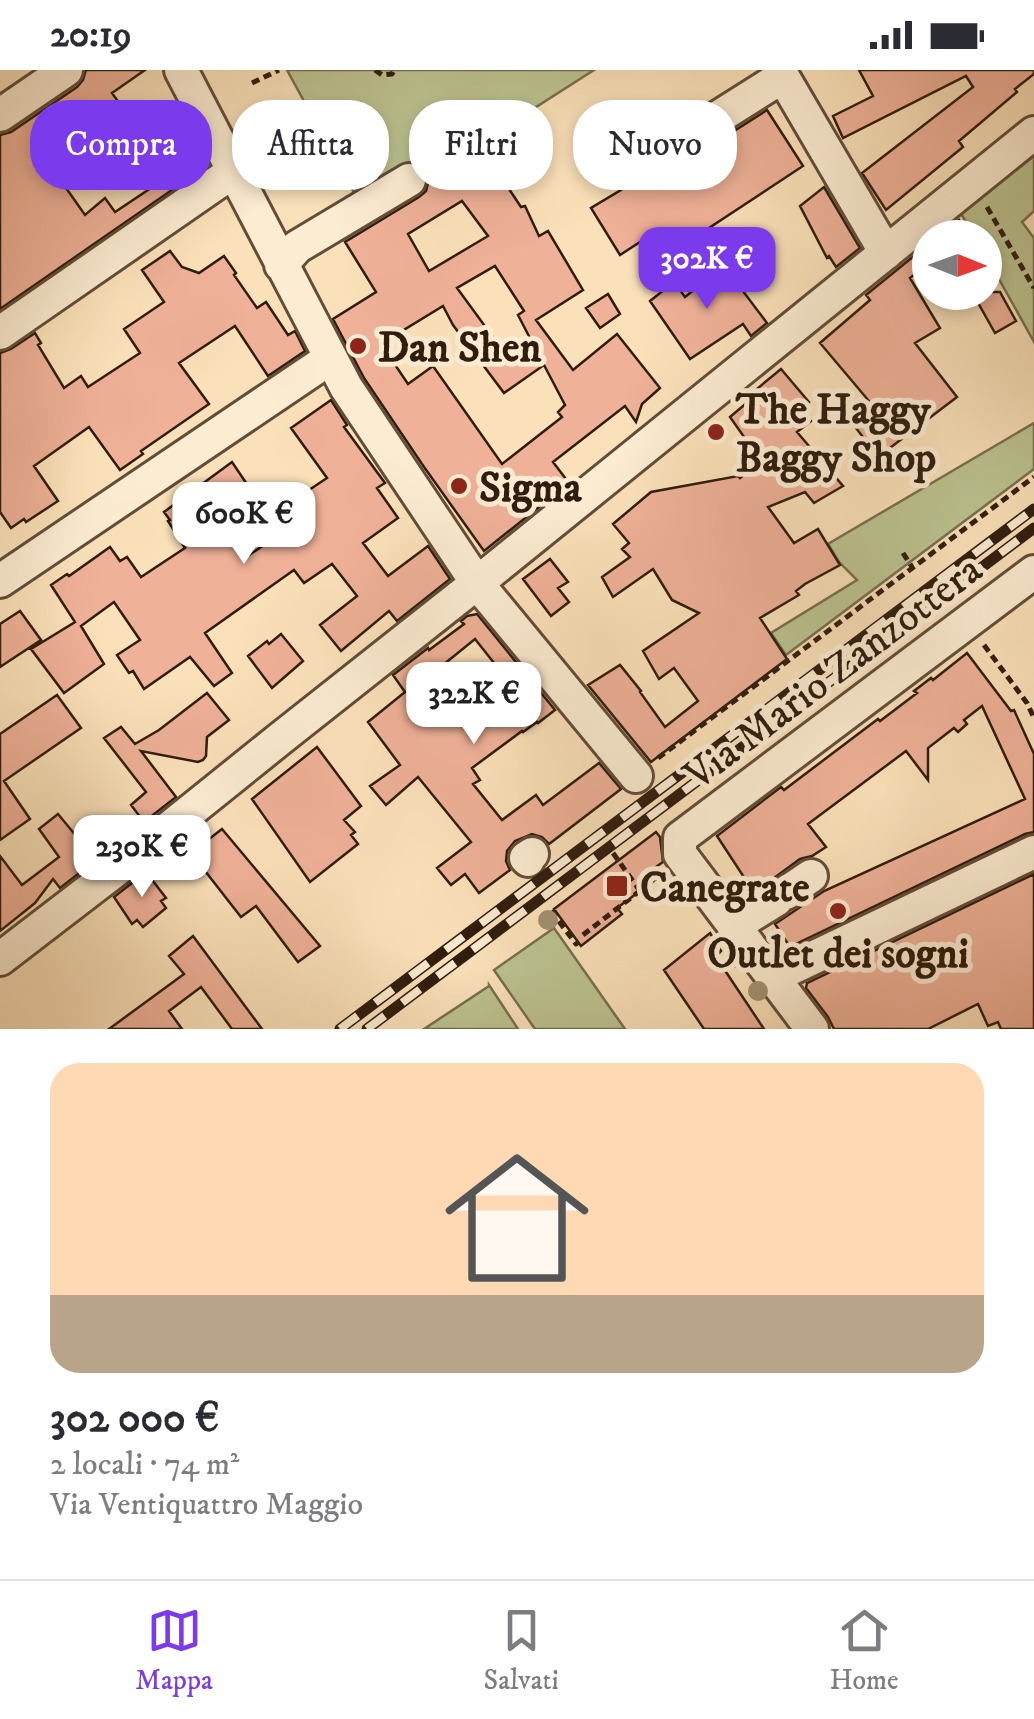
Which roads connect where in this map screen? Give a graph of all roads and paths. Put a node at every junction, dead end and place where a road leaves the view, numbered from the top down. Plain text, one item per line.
1 (66, 70) edge
2 (181, 70) edge
3 (279, 70) edge
4 (375, 70) edge
5 (394, 70) edge
6 (781, 73) edge
7 (252, 83) dead end
8 (737, 102) edge
9 (0, 115) edge
10 (1034, 133) edge
11 (232, 167) edge
12 (232, 172) edge
13 (409, 180) dead end
14 (244, 190) edge
15 (987, 208) dead end
16 (886, 253) junction
17 (281, 265) junction
18 (1034, 288) edge
19 (0, 333) edge
20 (329, 359) junction
21 (1034, 477) edge
22 (903, 553) dead end
23 (912, 568) junction
24 (1034, 572) edge
25 (0, 581) edge
26 (478, 583) junction
27 (968, 622) junction
28 (1034, 718) edge
29 (636, 776) joint
30 (1034, 852) edge
31 (613, 853) dead end
32 (659, 877) dead end
33 (636, 888) junction
34 (791, 890) dead end
35 (552, 910) dead end
36 (734, 926) junction
37 (586, 935) dead end
38 (578, 942) dead end
39 (0, 960) edge
40 (773, 977) junction
41 (812, 1029) edge

1 - 9 street
2 - 11 street
3 - 7 path
4 - 5 path
6 - 8 street
6 - 16 street
10 - 16 street
12 - 19 street
13 - 17 street
14 - 17 street
15 - 18 path
16 - 26 street
17 - 20 street
20 - 25 street
20 - 26 street
21 - 23 path
22 - 23 path
23 - 29 path
24 - 27 street, Via Mario Zanzottera
26 - 29 street
26 - 39 street
27 - 28 path
27 - 36 street, Via Mario Zanzottera
30 - 40 street
31 - 33 path
32 - 33 path
33 - 37 path
34 - 36 street
35 - 38 path
36 - 40 street
40 - 41 street

